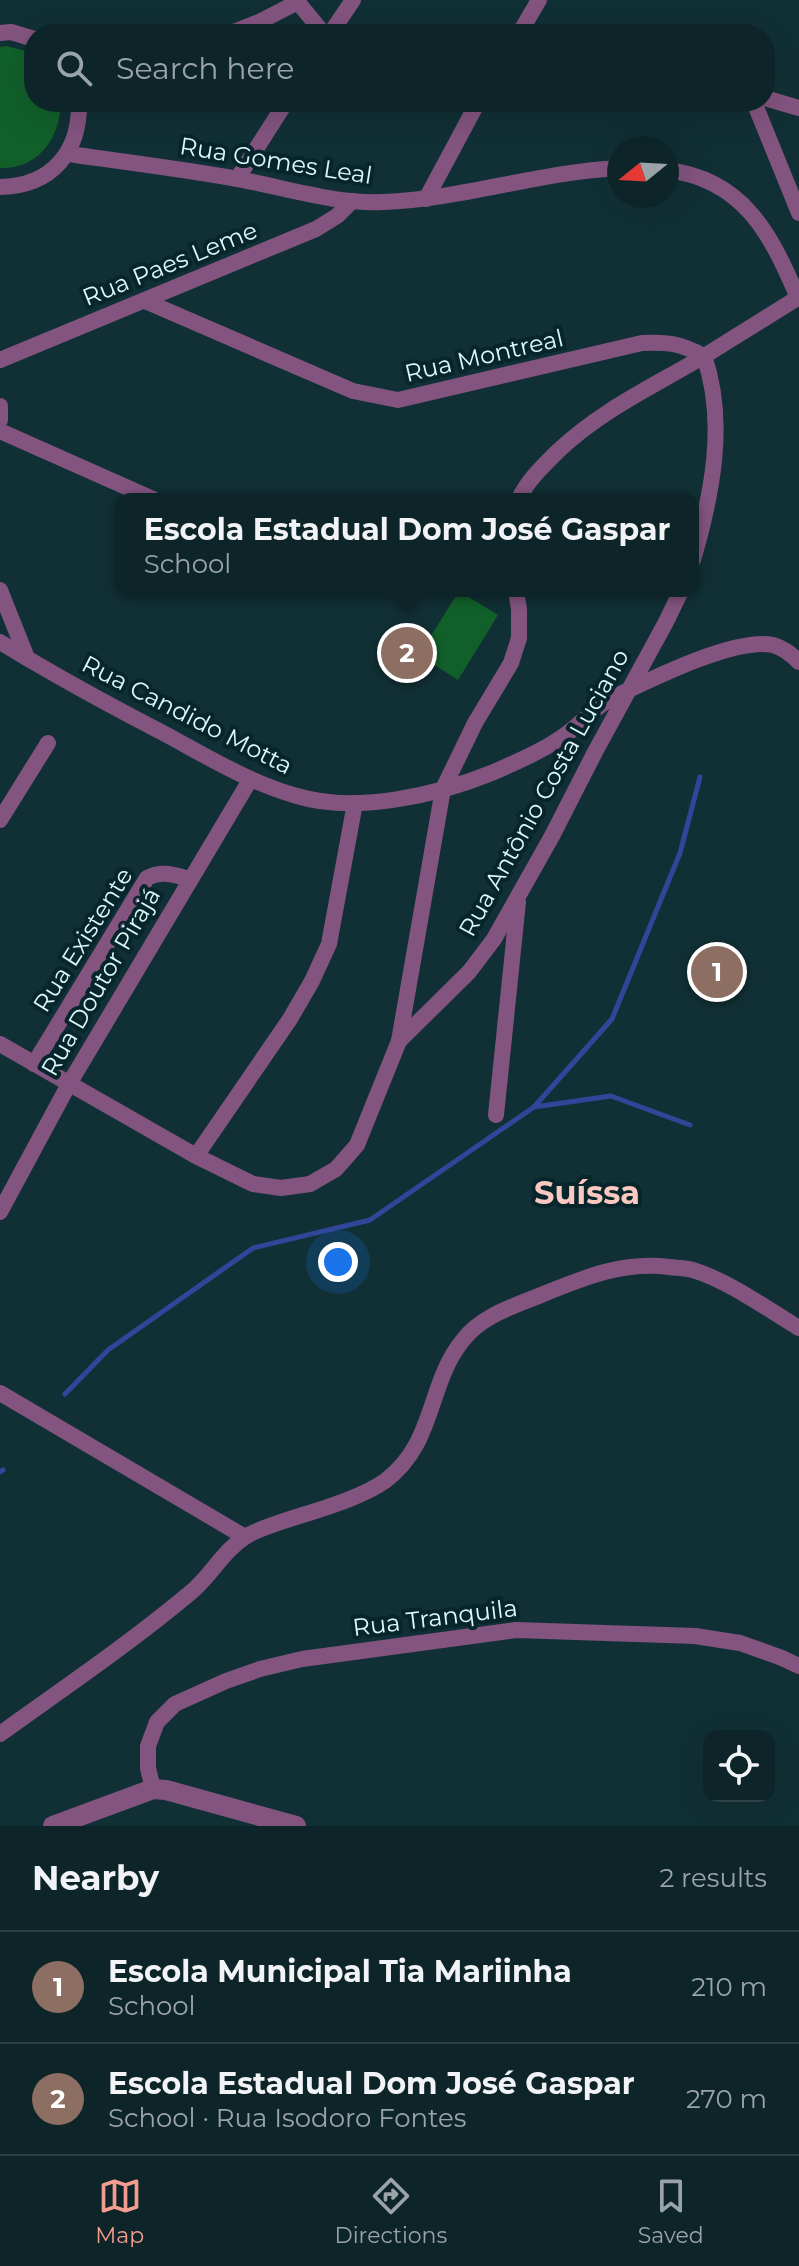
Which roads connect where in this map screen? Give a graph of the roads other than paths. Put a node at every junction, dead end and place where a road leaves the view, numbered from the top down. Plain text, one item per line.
1 (353, 0) edge
2 (539, 0) edge
3 (297, 1) edge
4 (254, 24) edge
5 (318, 24) edge
6 (335, 24) edge
7 (525, 24) edge
8 (0, 33) edge
9 (24, 36) edge
10 (775, 101) edge
11 (799, 108) edge
12 (79, 112) edge
13 (280, 112) edge
14 (473, 112) edge
15 (758, 112) edge
16 (69, 154) junction
17 (607, 169) edge
18 (679, 171) edge
19 (237, 179) junction
20 (0, 187) edge
21 (426, 199) junction
22 (352, 201) junction
23 (799, 213) edge
24 (798, 297) edge
25 (145, 301) junction
26 (704, 356) junction
27 (0, 360) edge
28 (0, 406) edge
29 (0, 420) edge
30 (0, 431) edge
31 (140, 493) edge
32 (522, 493) edge
33 (699, 539) edge
34 (0, 590) edge
35 (517, 597) edge
36 (678, 597) edge
37 (0, 642) edge
38 (27, 658) junction
39 (799, 662) edge
40 (629, 690) junction
41 (48, 743) dead end
42 (250, 780) junction
43 (443, 789) junction
44 (355, 803) junction
45 (0, 820) edge
46 (190, 879) junction
47 (518, 897) junction
48 (399, 1041) junction
49 (0, 1044) edge
50 (34, 1064) junction
51 (69, 1084) junction
52 (496, 1115) dead end
53 (196, 1156) junction
54 (0, 1212) edge
55 (799, 1328) edge
56 (0, 1393) edge
57 (245, 1537) junction
58 (799, 1666) edge
59 (0, 1734) edge
60 (153, 1789) junction
61 (53, 1826) edge
62 (296, 1826) edge

1 - 6 street
2 - 7 street
3 - 4 street
3 - 5 street
8 - 9 street
10 - 11 street
12 - 16 street
13 - 19 street
14 - 21 street
15 - 23 street
16 - 19 street, Rua Gomes Leal
16 - 20 street
17 - 21 street, Rua Gomes Leal
18 - 24 street
19 - 22 street, Rua Gomes Leal
21 - 22 street, Rua Gomes Leal
22 - 25 street, Rua Paes Leme
24 - 26 street
25 - 26 street, Rua Montreal
25 - 27 street, Rua Paes Leme
26 - 32 street
26 - 33 street
28 - 29 street
30 - 31 street
34 - 38 street
35 - 43 street
36 - 40 street, Rua Antônio Costa Luciano
37 - 38 street, Rua Candido Motta
38 - 42 street, Rua Candido Motta
39 - 40 street, Rua Candido Motta
40 - 43 street, Rua Candido Motta
40 - 47 street, Rua Antônio Costa Luciano
41 - 45 street
42 - 44 street, Rua Candido Motta
42 - 46 street, Rua Doutor Pirajá
43 - 44 street, Rua Candido Motta
43 - 48 street
44 - 53 street
46 - 50 street, Rua Existente
46 - 51 street, Rua Doutor Pirajá
47 - 48 street, Rua Antônio Costa Luciano
47 - 52 street
48 - 53 street
49 - 50 street
50 - 51 street
51 - 53 street
51 - 54 street, Rua Doutor Pirajá
55 - 57 street
56 - 57 street
57 - 59 street
58 - 60 street, Rua Tranquila
60 - 61 street
60 - 62 street

